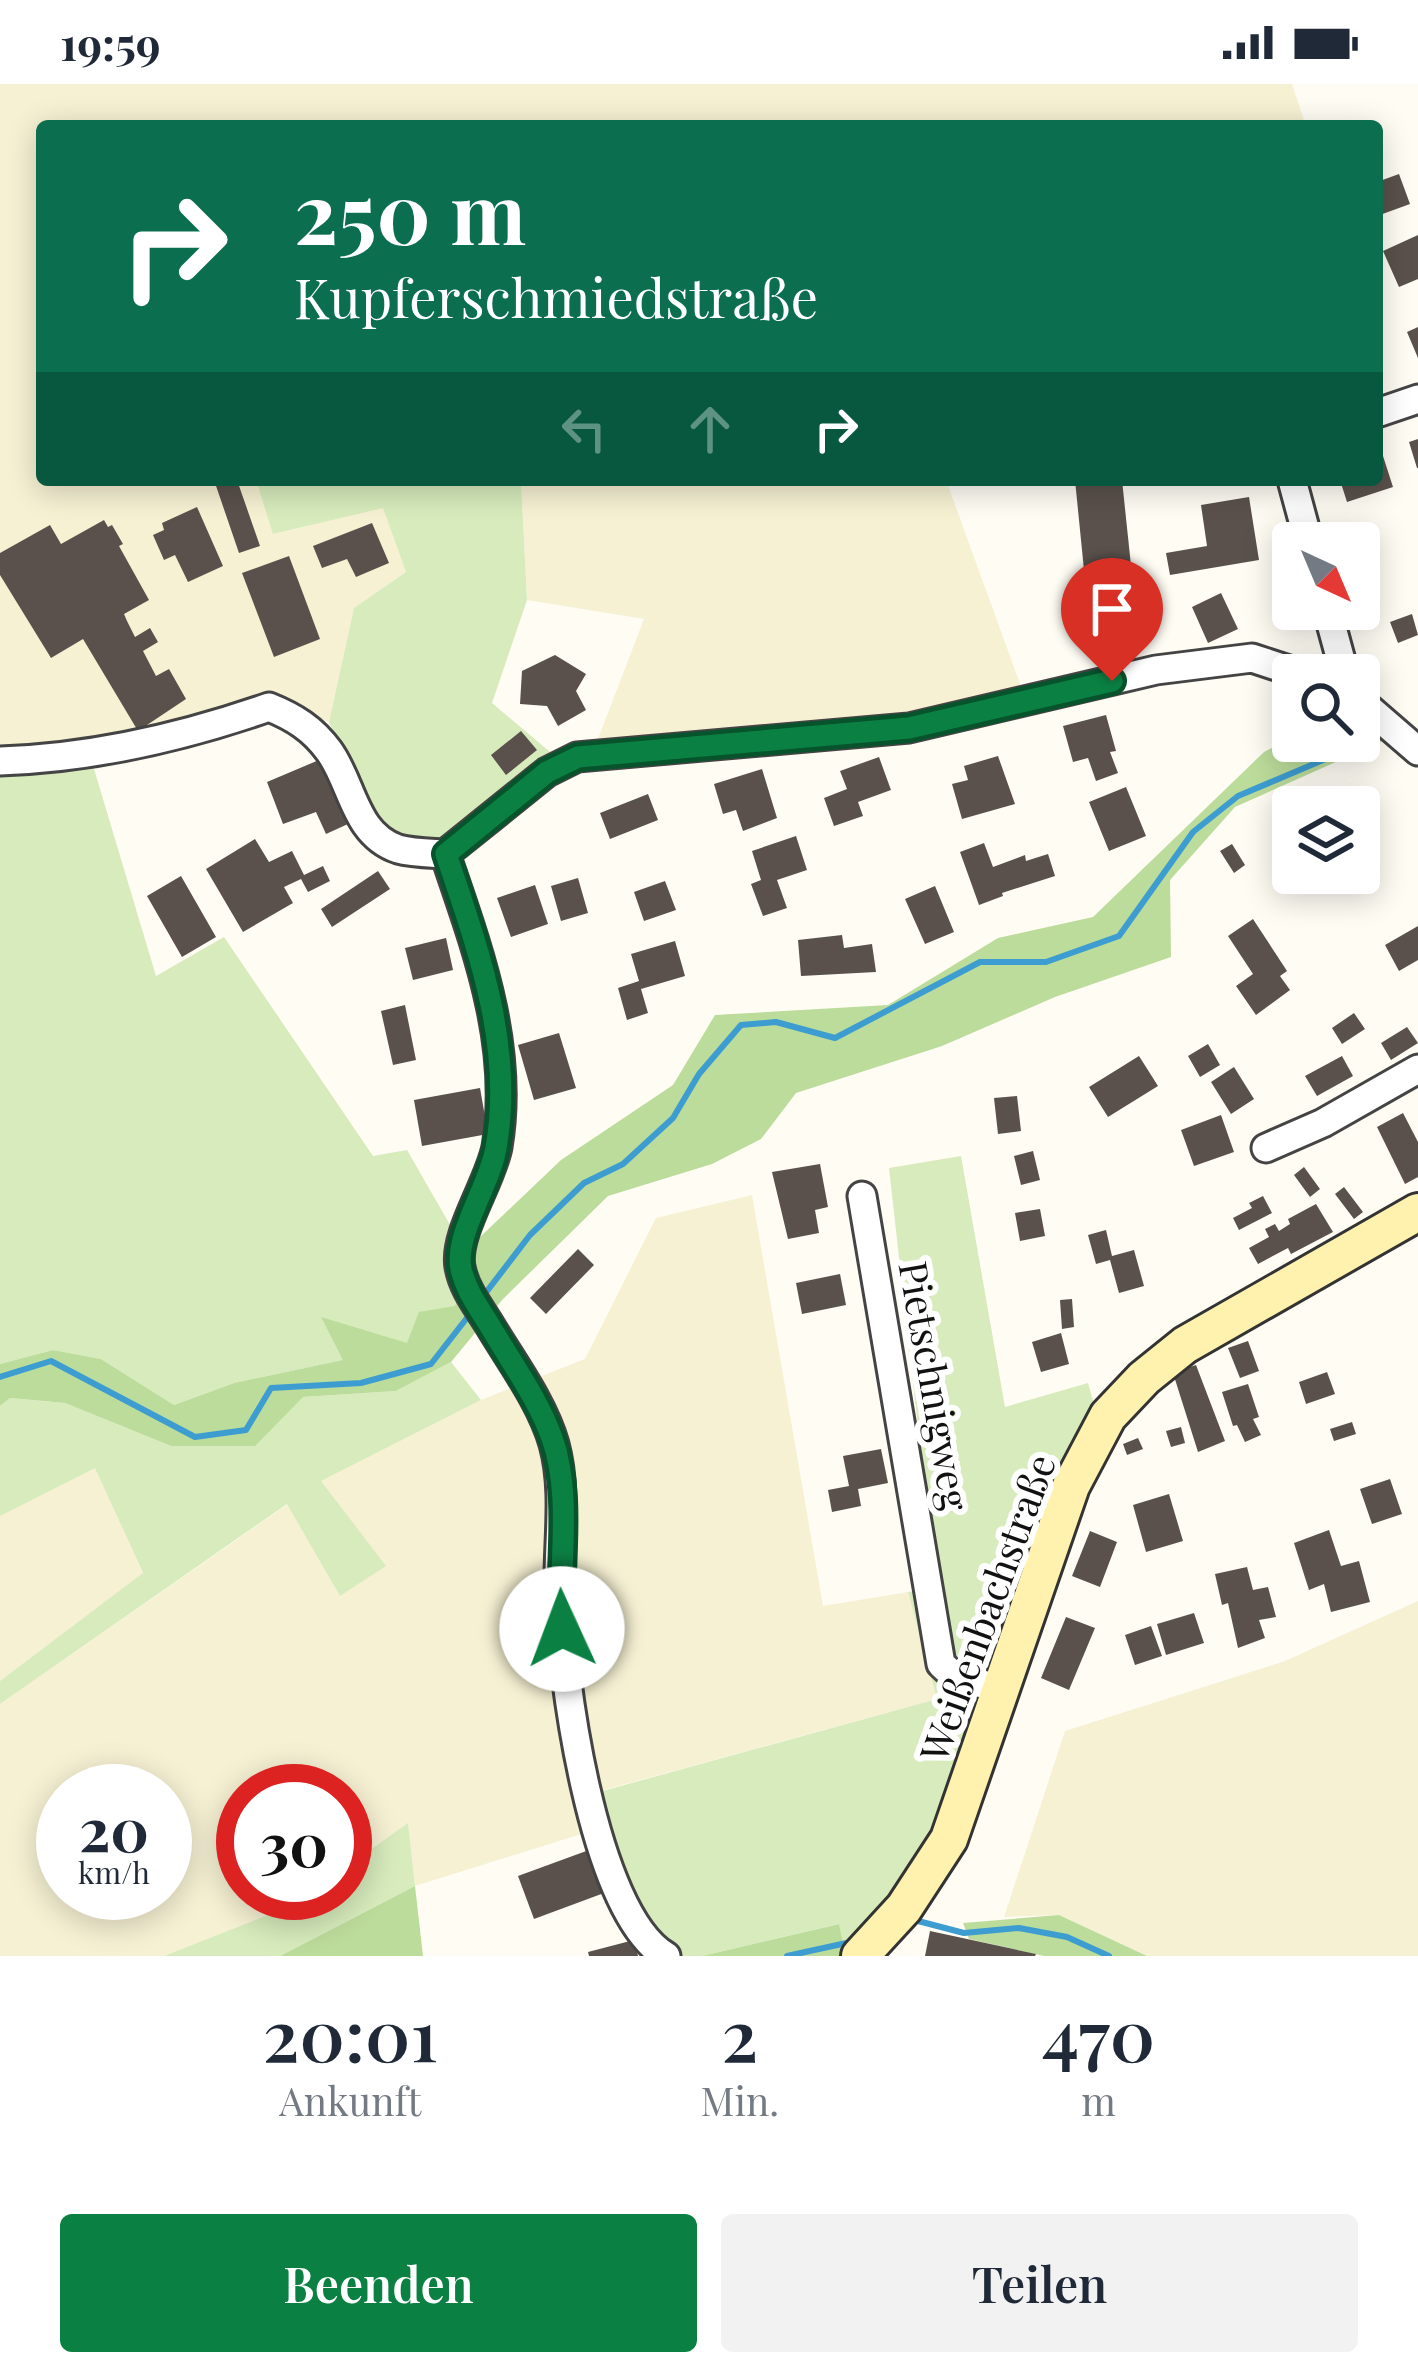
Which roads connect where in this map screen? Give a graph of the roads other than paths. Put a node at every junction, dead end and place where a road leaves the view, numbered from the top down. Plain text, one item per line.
1 (1418, 399) edge
2 (1383, 411) edge
3 (1294, 486) edge
4 (1303, 522) edge
5 (1272, 665) edge
6 (1380, 718) edge
7 (1411, 745) edge
8 (0, 761) edge
9 (446, 854) junction
10 (1418, 1069) edge
11 (1266, 1148) dead end
12 (862, 1196) dead end
13 (1418, 1212) edge
14 (1002, 1689) junction
15 (871, 1952) edge
16 (666, 1956) edge

1 - 2 street
3 - 4 street
5 - 9 street
6 - 7 street
8 - 9 street
9 - 16 street
10 - 11 street
12 - 14 street, Pietschnigweg
13 - 14 main road, Weißenbachstraße
14 - 15 main road, Weißenbachstraße

